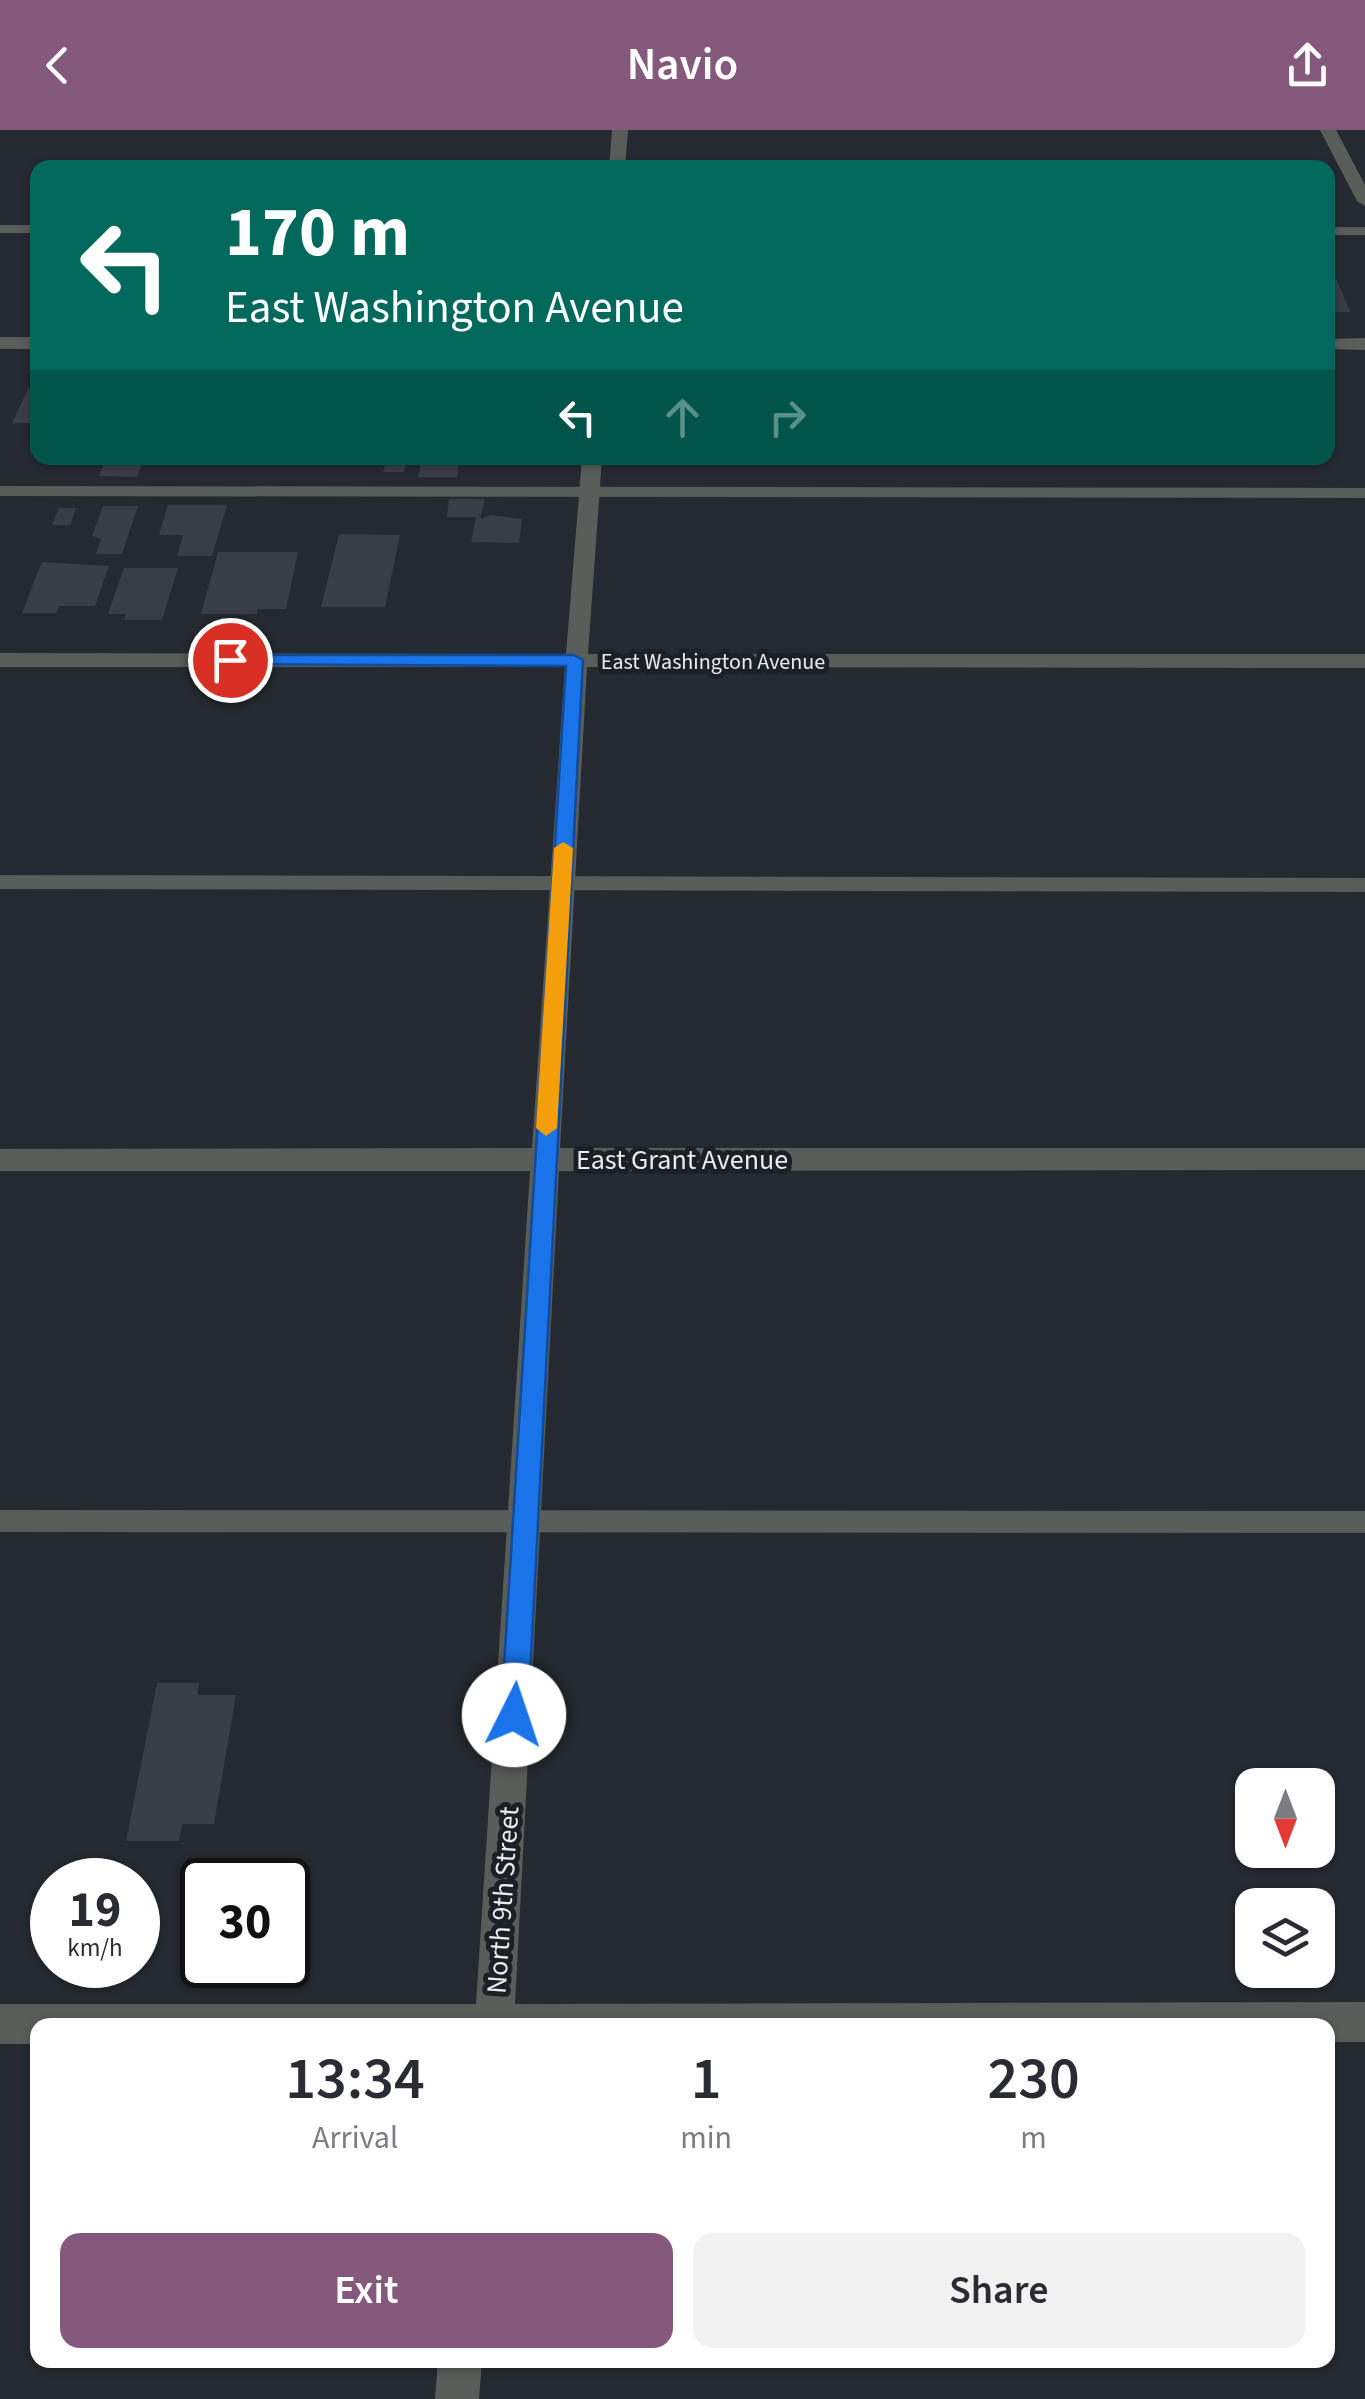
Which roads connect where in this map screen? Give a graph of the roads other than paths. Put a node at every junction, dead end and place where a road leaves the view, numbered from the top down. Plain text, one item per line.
1 (620, 130) edge
2 (1328, 130) edge
3 (618, 160) edge
4 (1365, 201) edge
5 (0, 229) edge
6 (30, 229) edge
7 (1335, 231) edge
8 (1365, 231) edge
9 (0, 343) edge
10 (30, 343) edge
11 (1335, 344) edge
12 (1365, 344) edge
13 (591, 465) edge
14 (0, 491) edge
15 (589, 491) junction
16 (1365, 493) edge
17 (0, 660) edge
18 (574, 660) junction
19 (1365, 661) edge
20 (0, 882) edge
21 (561, 883) junction
22 (1365, 885) edge
23 (0, 1160) edge
24 (544, 1160) junction
25 (1365, 1160) edge
26 (0, 1521) edge
27 (527, 1522) junction
28 (1365, 1522) edge
29 (494, 2018) edge
30 (1335, 2022) edge
31 (1365, 2022) edge
32 (0, 2024) edge
33 (30, 2024) edge
34 (459, 2368) edge
35 (456, 2399) edge

1 - 3 street
2 - 4 street
5 - 6 lane
7 - 8 lane
9 - 10 street
11 - 12 street
13 - 15 street, North 9th Street
14 - 15 lane
15 - 16 lane
15 - 18 street, North 9th Street
17 - 18 street, East Washington Avenue
18 - 19 street, East Washington Avenue
18 - 21 street, North 9th Street
20 - 21 lane
21 - 22 lane
21 - 24 street, North 9th Street
23 - 24 street, East Grant Avenue
24 - 25 street, East Grant Avenue
24 - 27 street, North 9th Street
26 - 27 lane
27 - 28 lane
27 - 29 street, North 9th Street
30 - 31 street
32 - 33 street
34 - 35 street

